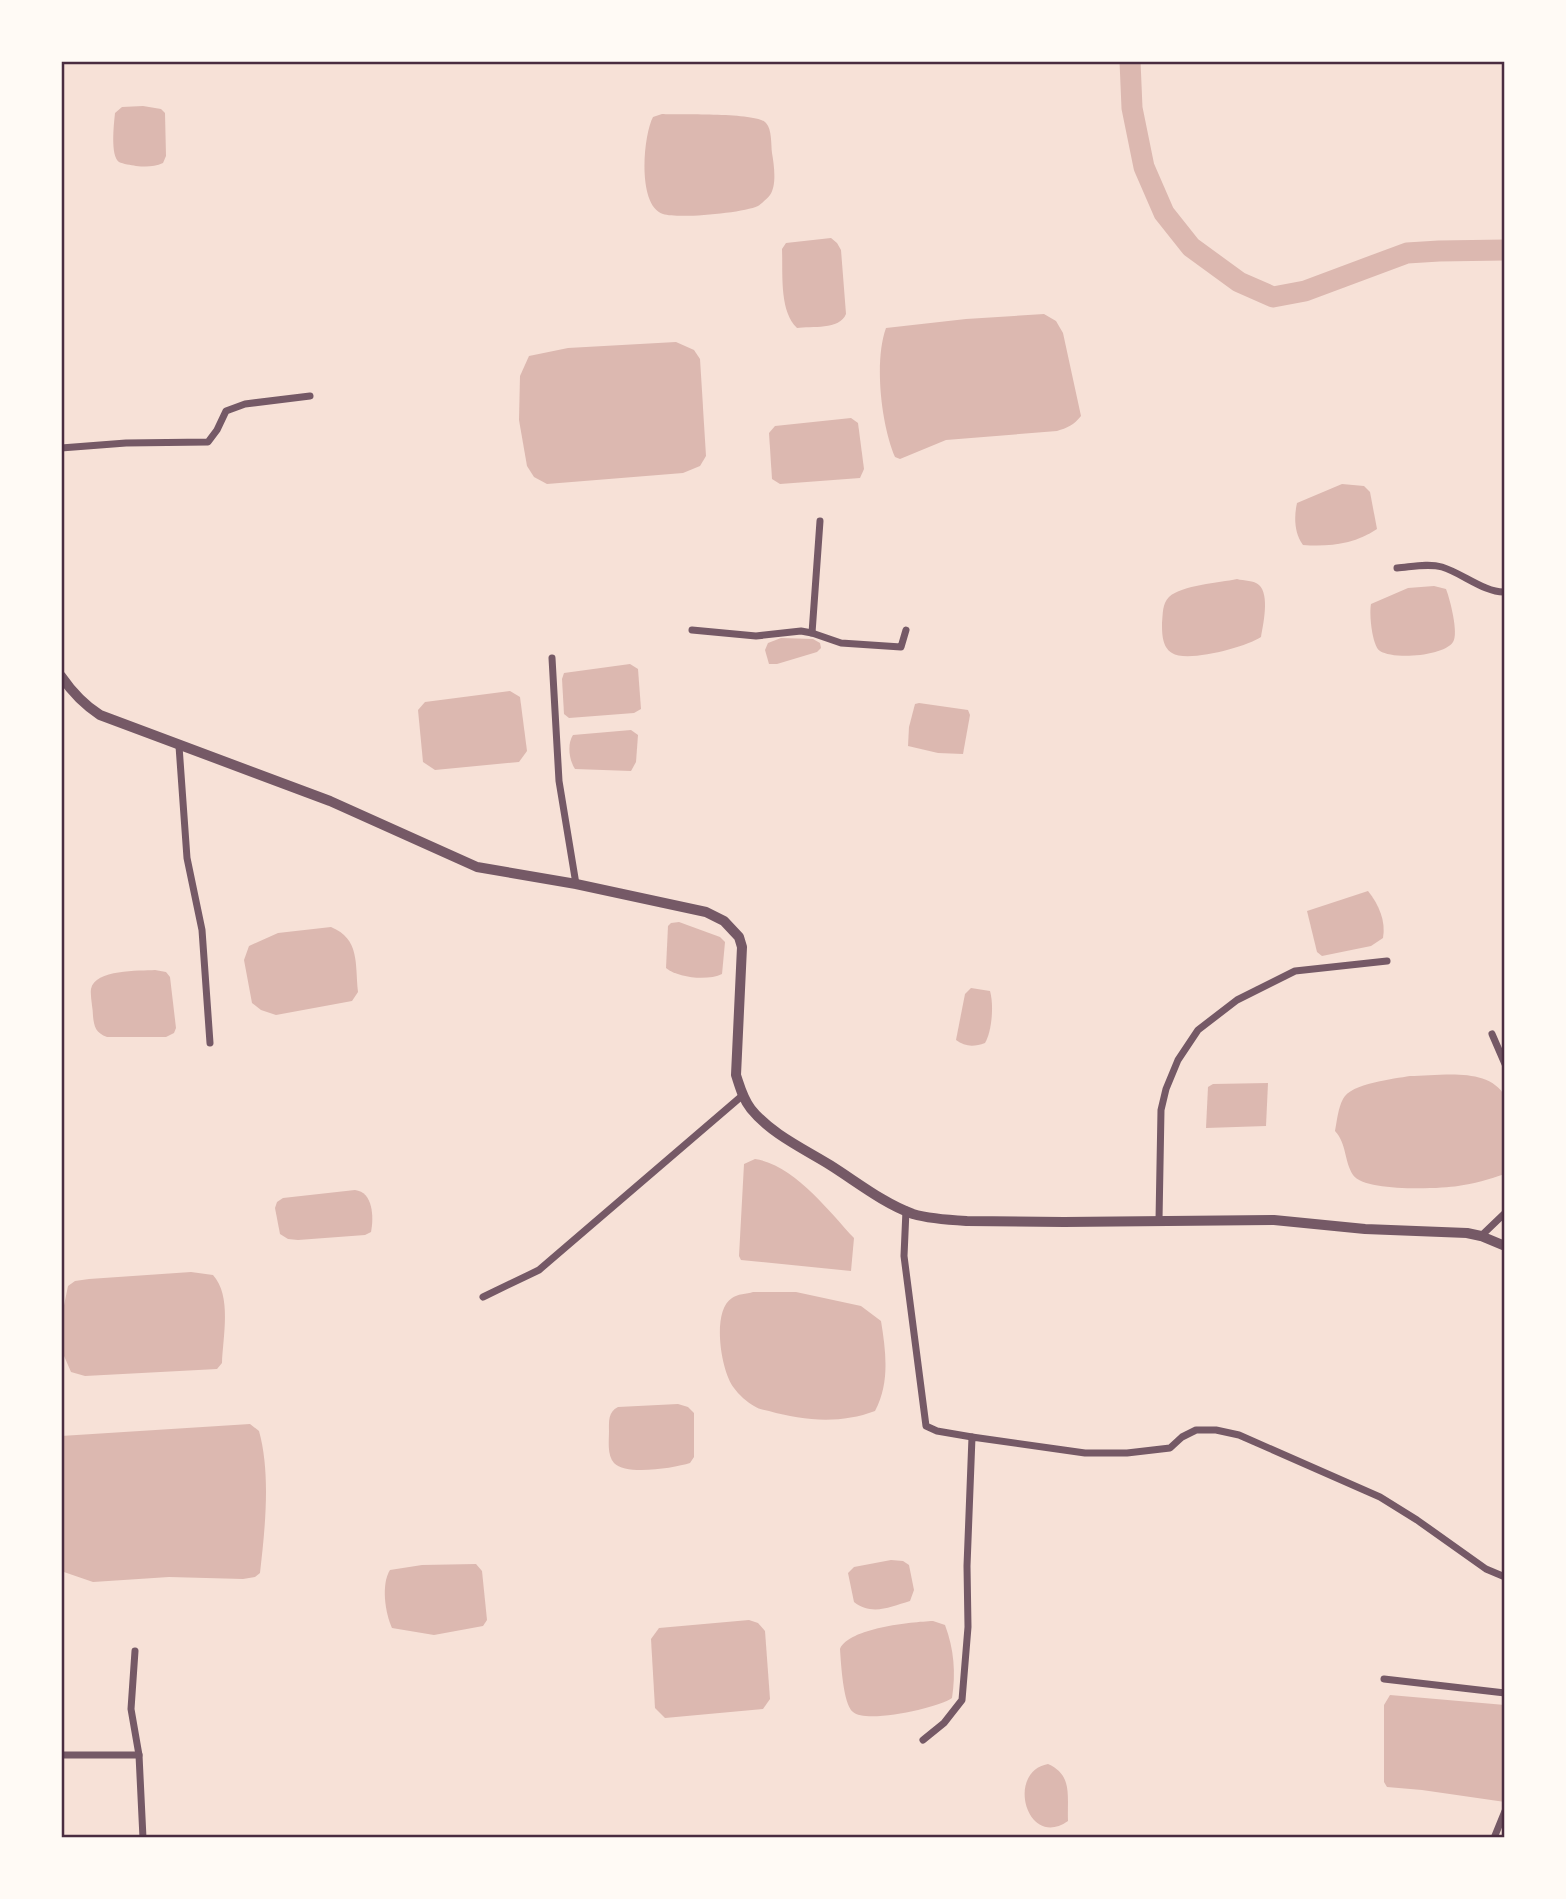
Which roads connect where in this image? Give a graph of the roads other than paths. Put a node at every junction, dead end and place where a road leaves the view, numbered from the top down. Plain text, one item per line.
1 (310, 396) dead end
2 (61, 448) edge
3 (820, 521) dead end
4 (1396, 568) dead end
5 (1505, 592) edge
6 (692, 630) dead end
7 (906, 630) dead end
8 (812, 633) junction
9 (552, 658) dead end
10 (61, 676) edge
11 (179, 746) junction
12 (576, 884) junction
13 (1387, 961) dead end
14 (1492, 1034) dead end
15 (210, 1043) dead end
16 (1505, 1063) edge
17 (743, 1095) junction
18 (906, 1210) junction
19 (1505, 1213) edge
20 (1159, 1220) junction
21 (1481, 1236) junction
22 (1505, 1246) edge
23 (483, 1297) dead end
24 (972, 1437) junction
25 (1505, 1577) edge
26 (135, 1651) dead end
27 (1384, 1679) dead end
28 (1505, 1693) edge
29 (923, 1740) dead end
30 (61, 1755) edge
31 (139, 1755) junction
32 (1505, 1811) edge
33 (143, 1838) edge
34 (1494, 1838) edge

1 - 2 street
3 - 8 street
4 - 5 street
6 - 8 street
7 - 8 street
9 - 12 street
10 - 11 street
11 - 12 street
11 - 15 street
12 - 17 street
13 - 20 street
14 - 16 street
17 - 18 street
17 - 23 street
18 - 20 street
18 - 24 street
19 - 21 street
20 - 21 street
21 - 22 street
24 - 25 street
24 - 29 street
26 - 31 street
27 - 28 street
30 - 31 street
31 - 33 street
32 - 34 street

